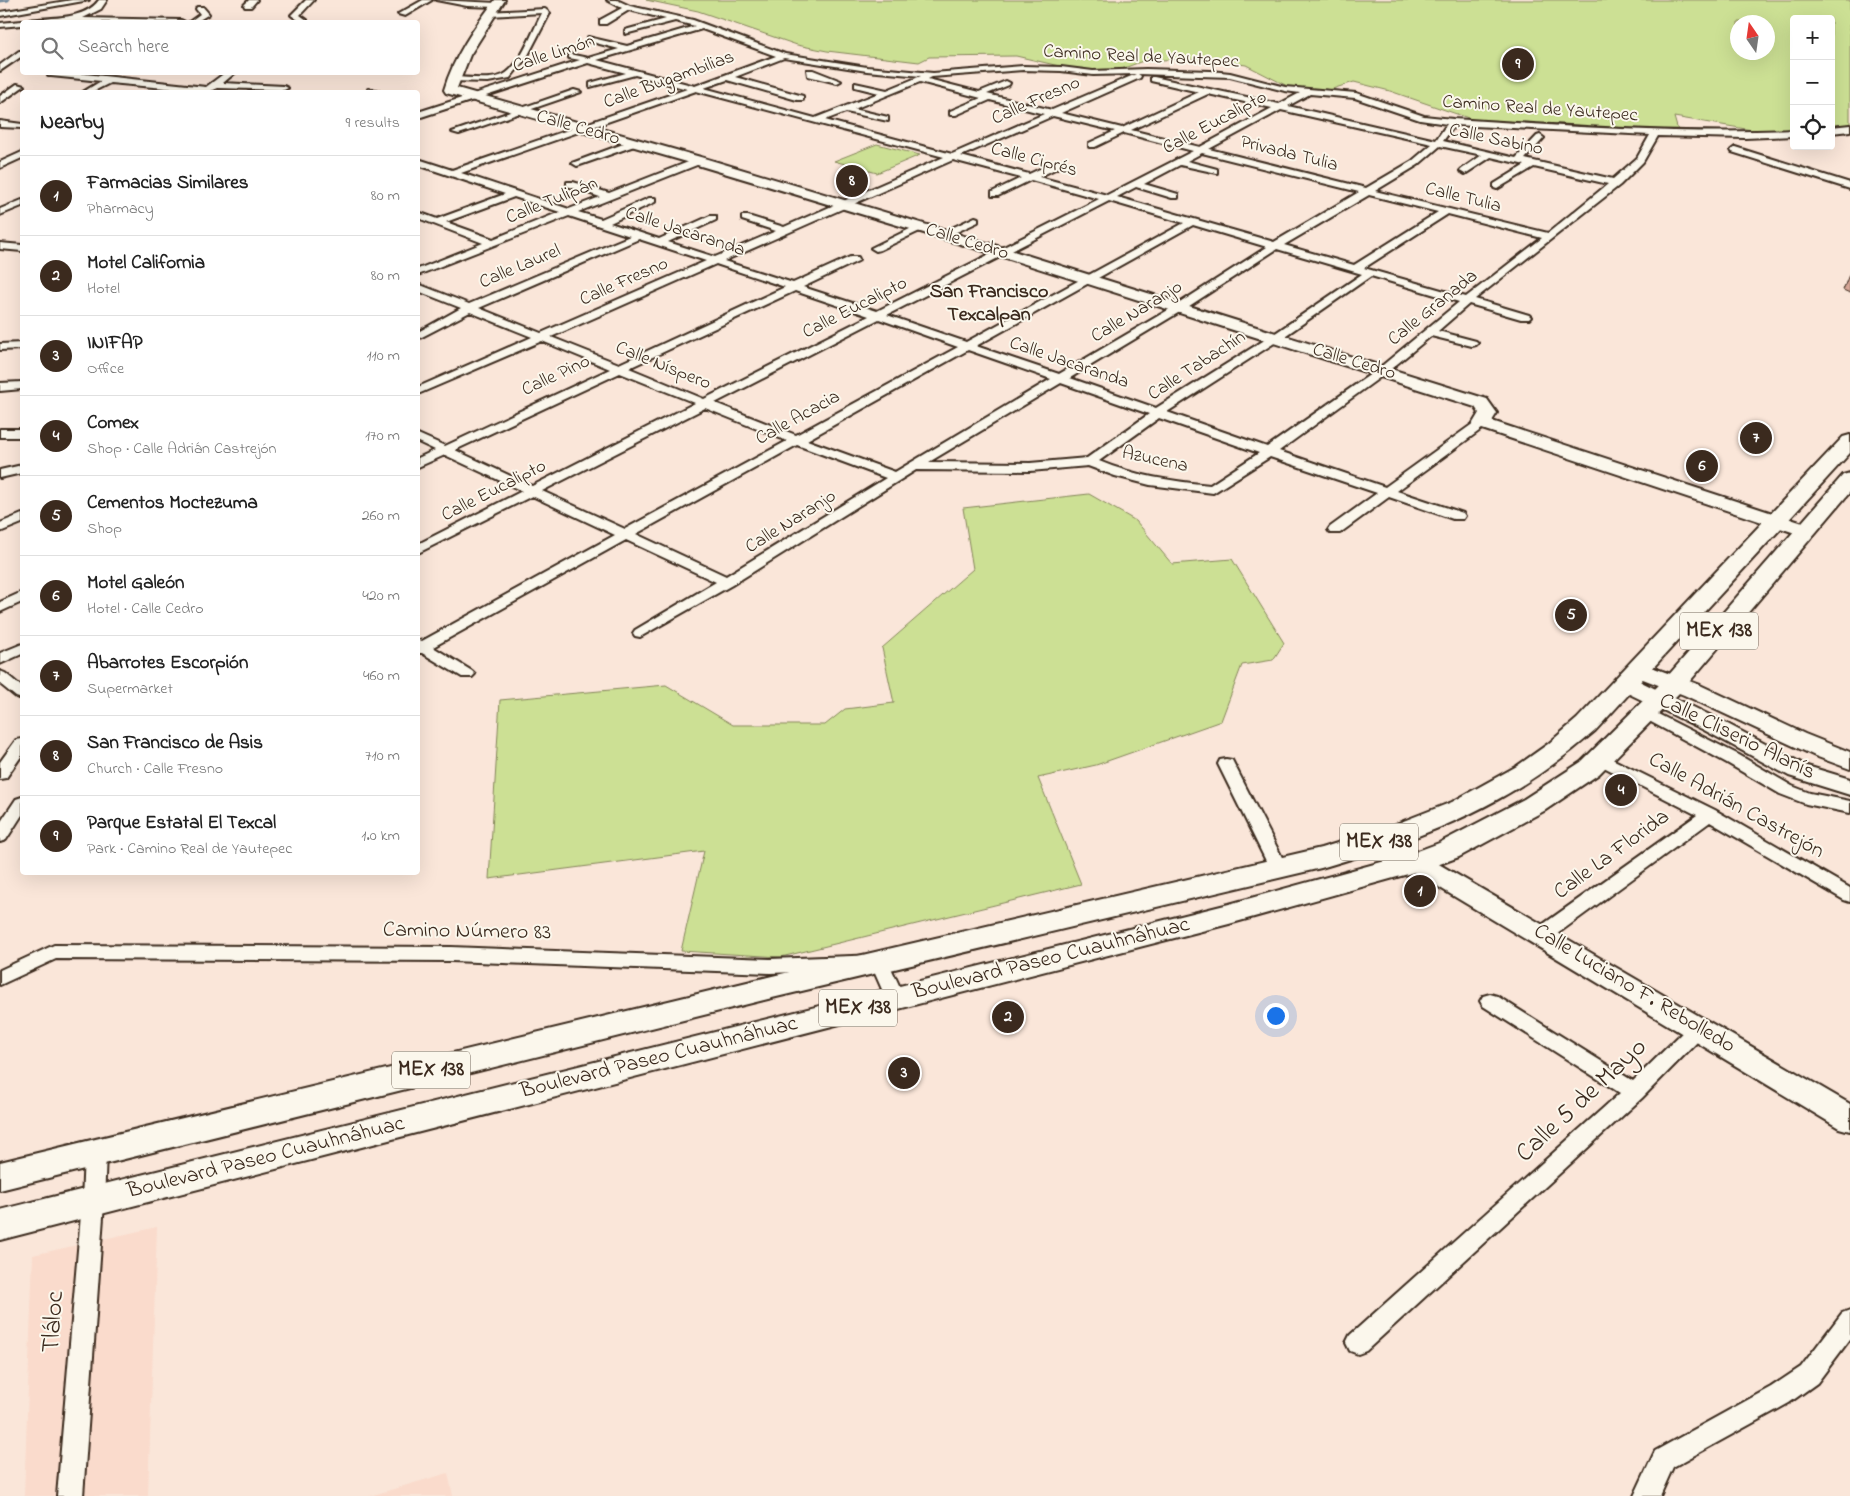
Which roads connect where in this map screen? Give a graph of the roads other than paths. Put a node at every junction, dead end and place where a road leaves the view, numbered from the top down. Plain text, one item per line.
1 (85, 0) edge
2 (102, 0) edge
3 (310, 0) edge
4 (428, 0) edge
5 (440, 0) edge
6 (611, 0) edge
7 (495, 6) edge
8 (628, 8) junction
9 (200, 9) dead end
10 (0, 14) edge
11 (402, 14) dead end
12 (80, 16) junction
13 (676, 18) junction
14 (47, 20) edge
15 (70, 20) edge
16 (195, 20) edge
17 (303, 20) edge
18 (604, 22) dead end
19 (20, 23) edge
20 (10, 24) junction
21 (0, 25) edge
22 (700, 27) junction
23 (0, 30) edge
24 (628, 32) dead end
25 (591, 38) dead end
26 (626, 48) junction
27 (20, 54) edge
28 (572, 56) dead end
29 (783, 56) junction
30 (589, 60) junction
31 (832, 63) junction
32 (0, 69) edge
33 (637, 72) junction
34 (1142, 73) junction
35 (90, 75) edge
36 (228, 75) edge
37 (933, 75) junction
38 (726, 77) junction
39 (109, 80) junction
40 (920, 80) junction
41 (837, 81) dead end
42 (1006, 83) dead end
43 (163, 85) junction
44 (451, 85) junction
45 (593, 85) dead end
46 (858, 85) dead end
47 (20, 86) dead end
48 (212, 87) junction
49 (284, 88) dead end
50 (91, 90) edge
51 (156, 90) edge
52 (695, 90) junction
53 (1209, 90) junction
54 (577, 92) dead end
55 (889, 93) junction
56 (1306, 93) junction
57 (979, 95) junction
58 (471, 97) junction
59 (800, 98) dead end
60 (988, 98) junction
61 (0, 100) edge
62 (420, 105) edge
63 (1280, 107) junction
64 (434, 109) junction
65 (845, 109) junction
66 (518, 111) junction
67 (420, 113) edge
68 (953, 113) dead end
69 (1049, 113) junction
70 (885, 120) dead end
71 (815, 121) junction
72 (1453, 122) junction
73 (0, 124) edge
74 (20, 126) edge
75 (1850, 128) edge
76 (581, 129) junction
77 (1835, 130) edge
78 (1123, 131) junction
79 (456, 132) dead end
80 (1655, 133) junction
81 (1790, 133) edge
82 (1540, 138) dead end
83 (634, 143) junction
84 (1437, 144) junction
85 (1092, 146) dead end
86 (1201, 150) junction
87 (1735, 150) dead end
88 (1488, 155) junction
89 (20, 156) edge
90 (954, 156) junction
91 (699, 161) junction
92 (1518, 161) junction
93 (1060, 162) dead end
94 (1180, 162) junction
95 (420, 163) edge
96 (577, 163) dead end
97 (0, 165) edge
98 (1531, 165) junction
99 (1214, 171) dead end
100 (1465, 171) dead end
101 (453, 173) junction
102 (1030, 177) junction
103 (1617, 183) junction
104 (570, 184) dead end
105 (1135, 184) junction
106 (1497, 186) dead end
107 (1850, 186) edge
108 (1368, 191) junction
109 (514, 194) junction
110 (995, 194) dead end
111 (1175, 196) dead end
112 (610, 197) junction
113 (1108, 198) junction
114 (652, 200) dead end
115 (20, 204) edge
116 (841, 205) junction
117 (0, 212) edge
118 (1445, 212) junction
119 (571, 213) junction
120 (420, 216) edge
121 (713, 218) dead end
122 (745, 218) dead end
123 (975, 220) dead end
124 (437, 222) junction
125 (1192, 222) junction
126 (601, 223) junction
127 (920, 228) junction
128 (784, 230) junction
129 (640, 235) junction
130 (942, 235) junction
131 (1550, 237) junction
132 (660, 242) junction
133 (494, 243) junction
134 (1277, 245) junction
135 (0, 246) edge
136 (20, 248) edge
137 (876, 248) dead end
138 (1002, 252) junction
139 (854, 259) dead end
140 (716, 260) junction
141 (1357, 268) junction
142 (420, 271) edge
143 (1371, 272) junction
144 (1088, 280) junction
145 (793, 286) junction
146 (420, 288) edge
147 (1468, 300) junction
148 (468, 308) junction
149 (1179, 308) junction
150 (878, 315) junction
151 (1525, 317) dead end
152 (1430, 332) junction
153 (420, 335) edge
154 (541, 337) junction
155 (1275, 338) junction
156 (1472, 344) dead end
157 (20, 346) edge
158 (0, 347) edge
159 (966, 347) junction
160 (620, 369) junction
161 (1382, 371) junction
162 (1060, 379) junction
163 (20, 386) edge
164 (0, 387) edge
165 (420, 390) edge
166 (706, 403) junction
167 (1159, 412) junction
168 (1482, 423) junction
169 (20, 433) edge
170 (0, 434) edge
171 (420, 439) edge
172 (796, 440) junction
173 (1850, 441) edge
174 (444, 451) junction
175 (1269, 452) junction
176 (420, 462) edge
177 (1090, 462) junction
178 (914, 466) junction
179 (20, 469) edge
180 (0, 474) edge
181 (896, 477) junction
182 (1850, 479) edge
183 (1214, 489) joint
184 (533, 492) junction
185 (1388, 492) junction
186 (1458, 516) dead end
187 (20, 519) edge
188 (1775, 520) junction
189 (0, 528) edge
190 (1335, 530) dead end
191 (1805, 530) junction
192 (625, 535) junction
193 (420, 548) edge
194 (727, 582) junction
195 (20, 597) edge
196 (0, 608) edge
197 (640, 633) dead end
198 (420, 646) edge
199 (420, 648) edge
200 (20, 650) edge
201 (0, 659) edge
202 (467, 674) dead end
203 (0, 676) edge
204 (1632, 676) junction
205 (20, 692) edge
206 (1660, 698) junction
207 (20, 747) edge
208 (1822, 751) junction
209 (1600, 758) junction
210 (1850, 761) edge
211 (1226, 764) dead end
212 (1798, 771) junction
213 (0, 774) edge
214 (1850, 787) edge
215 (20, 805) edge
216 (1850, 807) edge
217 (1709, 814) junction
218 (0, 836) edge
219 (1416, 862) junction
220 (1279, 869) junction
221 (1850, 896) edge
222 (1540, 934) junction
223 (879, 962) junction
224 (0, 978) edge
225 (896, 998) junction
226 (1490, 1001) dead end
227 (1699, 1028) junction
228 (1635, 1092) junction
229 (1850, 1119) edge
230 (95, 1152) junction
231 (0, 1176) edge
232 (93, 1202) junction
233 (1502, 1213) joint
234 (0, 1225) edge
235 (1850, 1320) edge
236 (1358, 1343) dead end
237 (1809, 1375) joint
238 (1780, 1395) joint
239 (70, 1496) edge
240 (1647, 1496) edge

1 - 10 street
2 - 12 street
3 - 17 street
4 - 11 street
5 - 7 street
6 - 8 street, Camino Real de Yautepec
7 - 44 street
7 - 44 street
8 - 13 street, Camino Real de Yautepec
8 - 18 street
9 - 16 street
12 - 14 street
12 - 15 street
13 - 22 street, Camino Real de Yautepec
13 - 24 street
19 - 20 street
20 - 21 street
20 - 23 street
22 - 26 street, Calle Limón
22 - 29 street, Camino Real de Yautepec
25 - 26 street
26 - 30 street, Calle Limón
27 - 32 street
28 - 30 street, Calle Ciprés
29 - 31 street, Camino Real de Yautepec
29 - 38 street, Calle Bugambilias
30 - 33 street, Calle Ciprés
30 - 58 street, Calle Limón
31 - 37 street, Camino Real de Yautepec
31 - 41 street
33 - 45 street
33 - 52 street, Calle Ciprés
34 - 37 street, Camino Real de Yautepec
34 - 53 street, Calle Sabino
34 - 56 street, Camino Real de Yautepec
34 - 69 street, Calle Fresno
35 - 39 street
36 - 48 street
37 - 40 street
38 - 52 street, Calle Bugambilias
38 - 59 street
39 - 43 street
39 - 50 street
40 - 55 street
40 - 57 street
42 - 57 street
43 - 48 street
43 - 51 street
44 - 58 street, Calle Cedro
46 - 55 street
47 - 61 street
48 - 49 street
52 - 71 street, Calle Ciprés
52 - 76 street, Calle Bugambilias
53 - 63 street, Calle Sabino
53 - 78 street
54 - 66 street
55 - 65 street
56 - 63 street, Calle Eucalipto
56 - 72 street, Camino Real de Yautepec
57 - 60 street
58 - 64 street, Calle Limón
58 - 66 street, Calle Cedro
60 - 68 street
60 - 69 street
62 - 64 street
63 - 84 street, Calle Sabino
63 - 86 street, Calle Eucalipto
64 - 67 street, Calle Limón
65 - 70 street
65 - 71 street
66 - 76 street, Calle Cedro
66 - 79 street
69 - 78 street
69 - 90 street, Calle Fresno
71 - 90 street, Calle Ciprés
72 - 80 street, Camino Real de Yautepec
72 - 84 street, Calle Naranjo
73 - 74 street
75 - 77 street
76 - 83 street, Calle Cedro
76 - 101 street, Calle Bugambilias
78 - 85 street
78 - 86 street
80 - 81 street, Camino Real de Yautepec
80 - 103 street, Calle Granada
82 - 92 street
83 - 91 street, Calle Cedro
83 - 96 street
84 - 88 street, Calle Sabino
84 - 108 street, Calle Naranjo
86 - 94 street, Calle Eucalipto
86 - 108 street, Privada Tulia
87 - 107 street
88 - 92 street, Calle Sabino
88 - 100 street
89 - 97 street
90 - 102 street, Calle Ciprés
90 - 116 street, Calle Fresno
91 - 112 street, Calle Tulipán
91 - 116 street, Calle Cedro
92 - 98 street, Calle Sabino
93 - 102 street
94 - 99 street
94 - 105 street, Calle Eucalipto
95 - 101 street, Calle Jacaranda
98 - 103 street, Calle Sabino
98 - 106 street
101 - 109 street, Calle Jacaranda
102 - 110 street
102 - 113 street, Calle Ciprés
103 - 131 street, Calle Granada
104 - 112 street
105 - 111 street
105 - 113 street, Calle Eucalipto
108 - 118 street, Calle Tulia
108 - 134 street, Calle Naranjo
109 - 119 street, Calle Jacaranda
109 - 124 street
112 - 119 street, Calle Tulipán
113 - 125 street, Calle Ciprés
113 - 138 street, Calle Eucalipto
114 - 126 street
115 - 117 street
116 - 127 street, Calle Cedro
116 - 128 street, Calle Fresno
118 - 131 street, Calle Tulia
118 - 141 street
119 - 126 street, Calle Jacaranda
119 - 133 street, Calle Tulipán
120 - 124 street
121 - 132 street
122 - 128 street
123 - 130 street
124 - 133 street
125 - 134 street, Calle Ciprés
125 - 144 street, Calle Acacia
126 - 129 street, Calle Jacaranda
127 - 130 street, Calle Cedro
127 - 137 street
128 - 140 street, Calle Fresno
129 - 132 street, Calle Jacaranda
129 - 148 street, Calle Laurel
130 - 138 street, Calle Cedro
131 - 147 street, Calle Granada
132 - 140 street, Calle Jacaranda
133 - 142 street, Calle Tulipán
134 - 141 street, Calle Ciprés
134 - 149 street, Calle Naranjo
135 - 136 street
138 - 144 street, Calle Cedro
138 - 150 street, Calle Eucalipto
139 - 145 street, Calle Pino
140 - 145 street, Calle Jacaranda
140 - 154 street, Calle Fresno
141 - 143 street, Calle Ciprés
143 - 147 street, Calle Ciprés
143 - 155 street, Calle Tabachín
144 - 149 street, Calle Cedro
144 - 159 street, Calle Acacia
145 - 150 street, Calle Jacaranda
145 - 160 street, Calle Pino
146 - 148 street, Calle Níspero
147 - 151 street, Calle Ciprés
147 - 152 street, Calle Granada
148 - 153 street, Calle Laurel
148 - 154 street, Calle Níspero
149 - 155 street, Calle Cedro
149 - 162 street, Calle Naranjo
150 - 159 street, Calle Jacaranda
150 - 166 street, Calle Eucalipto
152 - 156 street
152 - 161 street, Calle Granada
154 - 160 street, Calle Níspero
154 - 165 street, Calle Fresno
155 - 161 street, Calle Cedro
155 - 167 street, Calle Tabachín
157 - 158 street
159 - 162 street, Calle Jacaranda
159 - 172 street, Calle Acacia
160 - 166 street, Calle Níspero
160 - 174 street, Calle Pino
161 - 168 street, Calle Cedro
161 - 175 street, Calle Granada
162 - 167 street, Calle Jacaranda
162 - 178 street, Calle Naranjo
163 - 164 street
166 - 172 street, Calle Níspero
166 - 184 street, Calle Eucalipto
167 - 175 street, Calle Jacaranda
167 - 177 street, Calle Tabachín
168 - 185 street
168 - 188 street
169 - 170 street
171 - 174 street
172 - 181 street, Calle Níspero
172 - 192 street, Calle Acacia
173 - 188 main road, Boulevard Paseo Cuauhnáhuac / MEX 138
174 - 176 street, Calle Pino
174 - 184 street
175 - 183 street, Calle Granada
175 - 185 street, Calle Jacaranda
177 - 178 street, Calle Tabachín
177 - 183 street, Azucena
178 - 181 street, Calle Naranjo
179 - 180 street
181 - 194 street, Calle Naranjo
182 - 191 main road, Boulevard Paseo Cuauhnáhuac / MEX 138
184 - 192 street
184 - 193 street, Calle Eucalipto
185 - 186 street, Calle Jacaranda
185 - 190 street
187 - 189 street
188 - 191 street
188 - 204 main road, Boulevard Paseo Cuauhnáhuac / MEX 138
191 - 206 main road, Boulevard Paseo Cuauhnáhuac / MEX 138
192 - 194 street
192 - 198 street, Calle Acacia
194 - 197 street, Calle Naranjo
195 - 196 street
199 - 202 street
200 - 201 street
203 - 205 street
204 - 206 street, Calle Cliserio Alanís
204 - 220 main road, Boulevard Paseo Cuauhnáhuac / MEX 138
206 - 208 street, Calle Cliserio Alanís
206 - 209 main road, Boulevard Paseo Cuauhnáhuac / MEX 138
206 - 212 street, Calle Cliserio Alanís
206 - 216 street, Calle Cliserio Alanís
207 - 213 street
208 - 210 street, Calle Cliserio Alanís
208 - 212 street
209 - 217 street, Calle Adrián Castrejón
209 - 219 main road, Boulevard Paseo Cuauhnáhuac / MEX 138
211 - 220 street
212 - 214 street, Calle Cliserio Alanís
215 - 218 street
217 - 221 street, Calle Adrián Castrejón
217 - 222 street, Calle La Florida
219 - 222 street, Calle Luciano F. Rebolledo
219 - 225 main road, Boulevard Paseo Cuauhnáhuac / MEX 138
220 - 223 main road, Boulevard Paseo Cuauhnáhuac / MEX 138
222 - 227 street, Calle Luciano F. Rebolledo
223 - 224 street, Camino Número 83
223 - 225 street
223 - 230 main road, Boulevard Paseo Cuauhnáhuac / MEX 138
225 - 232 main road, Boulevard Paseo Cuauhnáhuac / MEX 138
226 - 228 street
227 - 228 street, Calle 5 de Mayo
227 - 229 street, Calle Luciano F. Rebolledo
228 - 233 street, Calle 5 de Mayo
230 - 231 main road, Boulevard Paseo Cuauhnáhuac / MEX 138
230 - 232 street, Tláloc
232 - 234 main road, Boulevard Paseo Cuauhnáhuac / MEX 138
232 - 239 street, Tláloc
233 - 236 street
235 - 237 street
237 - 238 street
238 - 240 street

